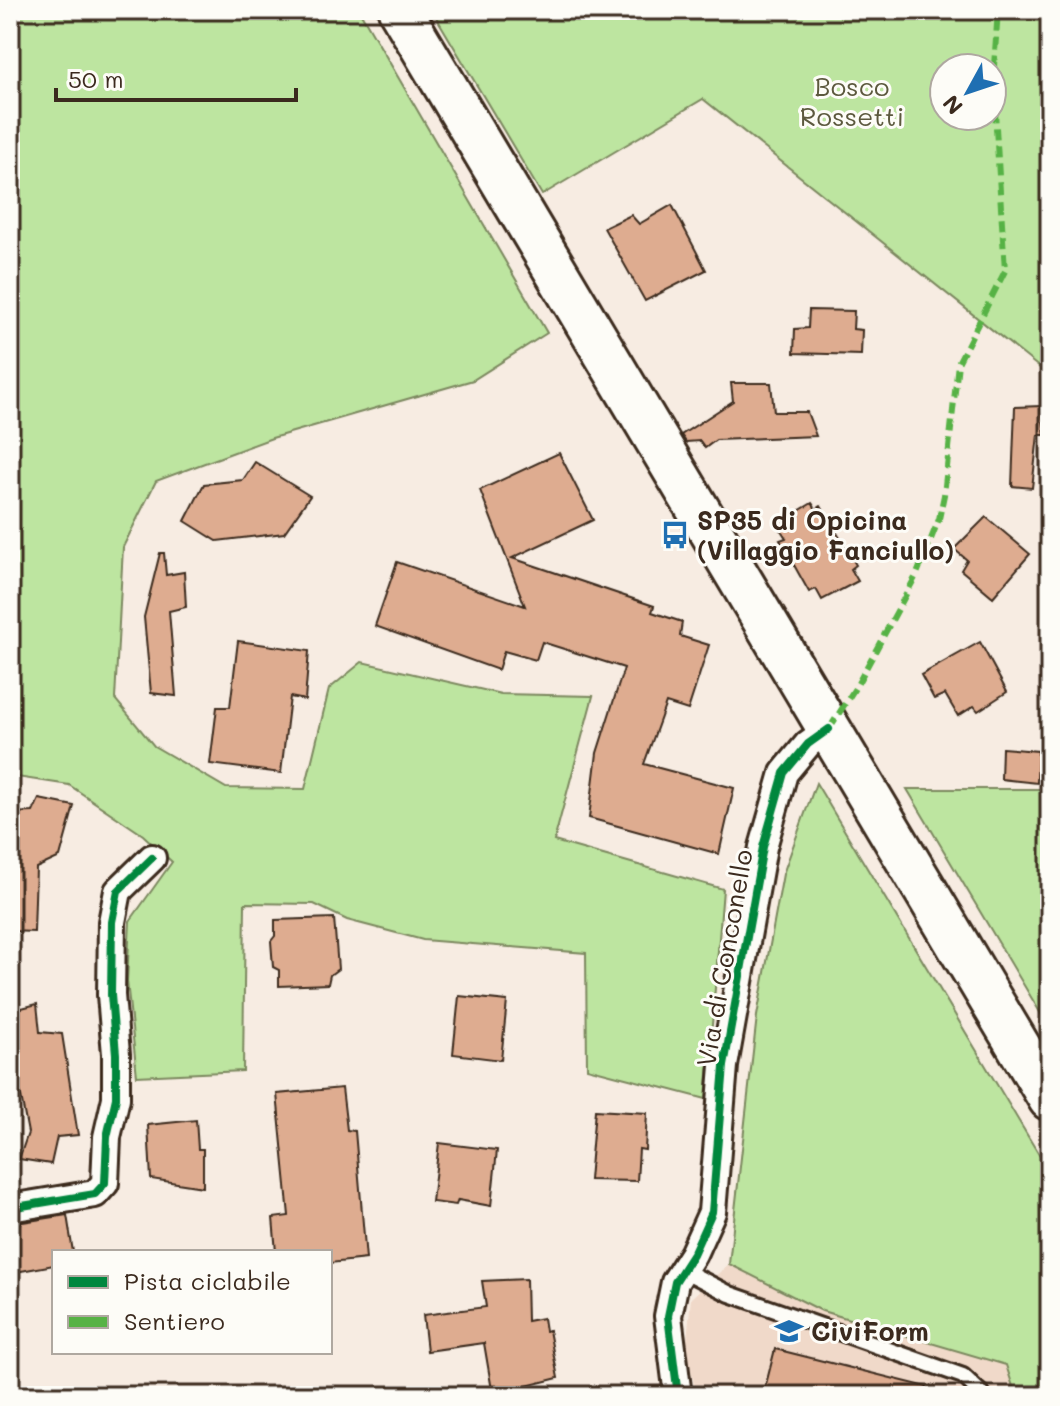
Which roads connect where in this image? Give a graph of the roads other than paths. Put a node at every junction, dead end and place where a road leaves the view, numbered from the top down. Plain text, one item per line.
1 (400, 10) edge
2 (829, 729) junction
3 (152, 858) dead end
4 (1050, 1099) edge
5 (10, 1208) edge
6 (683, 1270) junction
7 (678, 1396) edge
8 (984, 1396) edge

1 - 2 main road
2 - 4 main road
2 - 6 street, Via di Conconello
3 - 5 street
6 - 7 street, Via di Conconello
6 - 8 lane

